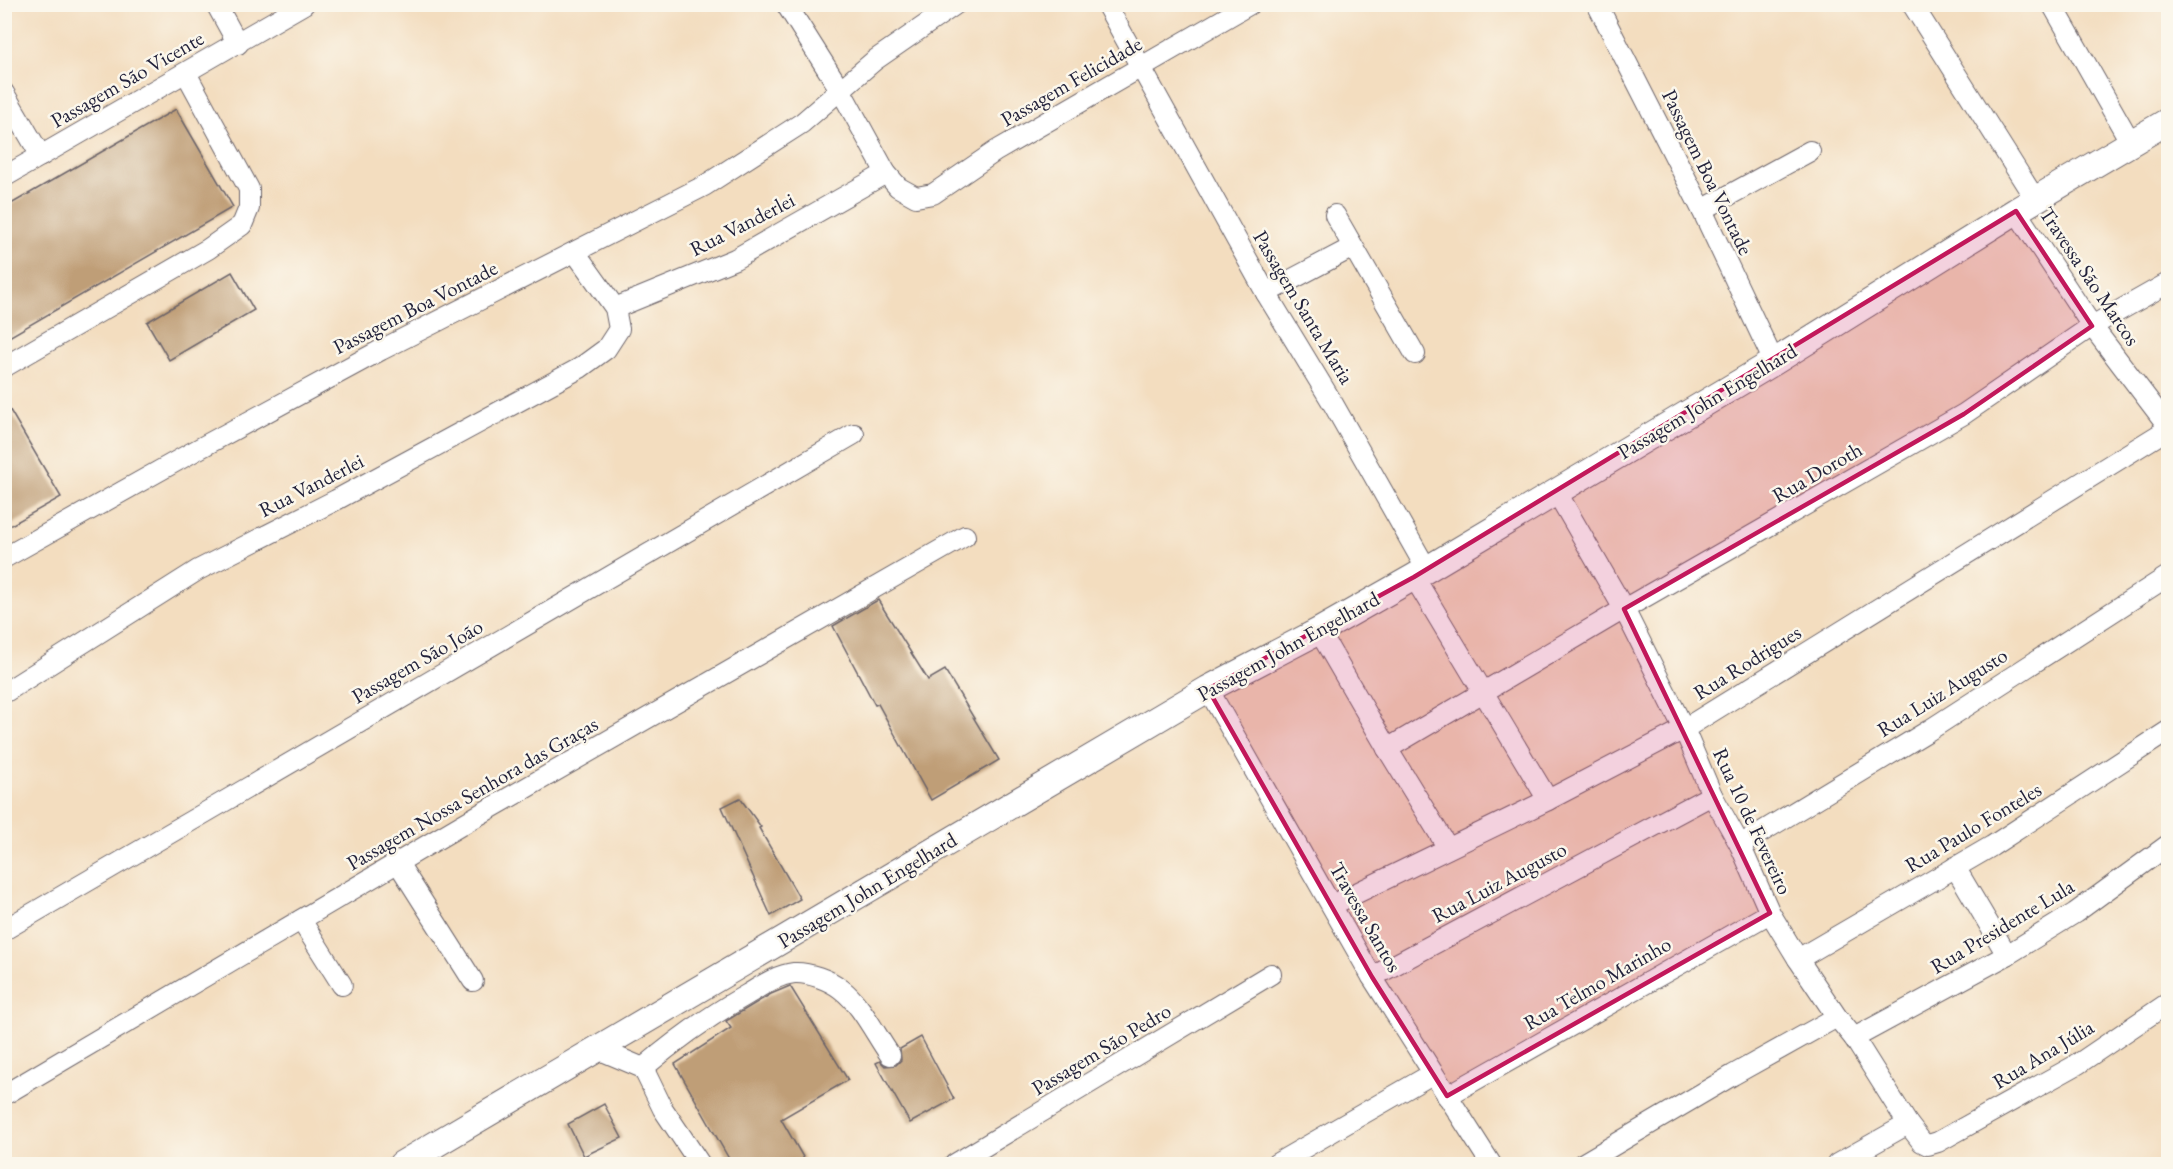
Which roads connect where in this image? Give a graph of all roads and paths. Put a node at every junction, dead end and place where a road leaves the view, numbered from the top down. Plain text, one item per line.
1 (216, 4) edge
2 (304, 4) edge
3 (786, 4) edge
4 (956, 4) edge
5 (1106, 4) edge
6 (1250, 4) edge
7 (1597, 4) edge
8 (1912, 4) edge
9 (2052, 4) edge
10 (238, 44) junction
11 (1140, 69) junction
12 (186, 73) junction
13 (841, 91) junction
14 (4, 93) edge
15 (2169, 121) edge
16 (2131, 143) junction
17 (1810, 151) dead end
18 (41, 156) junction
19 (886, 173) junction
20 (4, 177) edge
21 (2026, 205) junction
22 (1702, 210) junction
23 (1335, 215) dead end
24 (1353, 247) junction
25 (575, 252) junction
26 (2169, 284) edge
27 (1266, 293) junction
28 (615, 308) junction
29 (2092, 326) junction
30 (1414, 354) dead end
31 (1774, 362) junction
32 (4, 367) edge
33 (2169, 428) edge
34 (854, 434) dead end
35 (1556, 491) junction
36 (965, 536) dead end
37 (4, 558) edge
38 (1420, 572) junction
39 (2169, 576) edge
40 (1624, 609) junction
41 (1319, 631) junction
42 (1208, 689) junction
43 (4, 693) edge
44 (1485, 693) junction
45 (1684, 729) junction
46 (2169, 731) edge
47 (1387, 749) junction
48 (1712, 795) junction
49 (1548, 800) junction
50 (2169, 844) edge
51 (1740, 845) junction
52 (1448, 848) junction
53 (398, 863) junction
54 (1955, 867) junction
55 (1332, 905) junction
56 (1770, 913) junction
57 (301, 920) junction
58 (4, 930) edge
59 (2007, 955) junction
60 (1798, 959) junction
61 (1271, 974) dead end
62 (1372, 977) junction
63 (473, 981) dead end
64 (342, 985) dead end
65 (2169, 1003) edge
66 (1837, 1017) junction
67 (1854, 1038) junction
68 (598, 1049) junction
69 (890, 1056) dead end
70 (643, 1068) junction
71 (1432, 1074) junction
72 (4, 1095) edge
73 (1447, 1096) junction
74 (1908, 1124) junction
75 (1938, 1142) joint
76 (402, 1164) edge
77 (700, 1164) edge
78 (955, 1164) edge
79 (1276, 1164) edge
80 (1491, 1164) edge
81 (1582, 1164) edge
82 (1837, 1164) edge

1 - 10 street
2 - 10 street, Passagem São Vicente
3 - 13 street
4 - 13 street, Passagem Boa Vontade
5 - 11 street, Passagem Santa Maria
6 - 11 street, Passagem Felicidade
7 - 22 street, Passagem Boa Vontade
8 - 21 street, Travessa São Marcos
9 - 16 street
10 - 12 street, Passagem São Vicente
11 - 19 street, Passagem Felicidade
11 - 27 street, Passagem Santa Maria
12 - 18 street, Passagem São Vicente
12 - 32 street
13 - 19 street
13 - 25 street, Passagem Boa Vontade
14 - 18 street
15 - 16 main road, Passagem John Engelhard
16 - 21 main road, Passagem John Engelhard
17 - 22 street
18 - 20 street, Passagem São Vicente
19 - 28 street, Rua Vanderlei
21 - 29 street, Travessa São Marcos
21 - 31 main road, Passagem John Engelhard
22 - 31 street, Passagem Boa Vontade
23 - 24 street
24 - 27 street
24 - 30 street
25 - 28 street
25 - 37 street, Passagem Boa Vontade
26 - 29 street, Rua Doroth
27 - 38 street, Passagem Santa Maria
28 - 43 street, Rua Vanderlei
29 - 33 street, Travessa São Marcos
29 - 40 street, Rua Doroth
31 - 35 main road, Passagem John Engelhard
33 - 45 street, Rua Rodrigues
34 - 58 street, Passagem São João
35 - 38 main road, Passagem John Engelhard
35 - 40 street, Rua 10 de Fevereiro
36 - 53 street, Passagem Nossa Senhora das Graças
38 - 41 main road, Passagem John Engelhard
38 - 44 street, Passagem Santa Maria
39 - 51 street, Rua Luiz Augusto
40 - 44 street, Rua Doroth
40 - 45 street, Rua 10 de Fevereiro
41 - 42 main road, Passagem John Engelhard
41 - 47 street
42 - 55 street, Travessa Santos
42 - 68 main road, Passagem John Engelhard
44 - 47 street, Rua Doroth
44 - 49 street, Passagem Santa Maria
45 - 48 street, Rua 10 de Fevereiro
45 - 49 street, Rua Rodrigues
46 - 54 street, Rua Paulo Fonteles
47 - 52 street
48 - 51 street, Rua 10 de Fevereiro
48 - 62 street, Rua Luiz Augusto
49 - 52 street, Rua Rodrigues
50 - 59 street, Rua Presidente Lula
51 - 56 street, Rua 10 de Fevereiro
52 - 55 street, Rua Rodrigues
53 - 57 street, Passagem Nossa Senhora das Graças
53 - 63 street
54 - 59 street
54 - 60 street, Rua Paulo Fonteles
55 - 62 street, Travessa Santos
56 - 60 street, Rua 10 de Fevereiro
56 - 73 street, Rua Telmo Marinho
57 - 64 street
57 - 72 street, Passagem Nossa Senhora das Graças
59 - 67 street, Rua Presidente Lula
60 - 66 street, Rua 10 de Fevereiro
61 - 78 street, Passagem São Pedro
62 - 71 street, Travessa Santos
65 - 75 street, Rua Ana Júlia
66 - 67 street, Rua 10 de Fevereiro
66 - 81 street
67 - 74 street, Rua 10 de Fevereiro
68 - 70 street
68 - 76 main road, Passagem John Engelhard
69 - 70 street
70 - 77 street
71 - 73 street, Travessa Santos
71 - 79 street
73 - 80 street, Travessa Santos
74 - 75 street, Rua 10 de Fevereiro
74 - 82 street

